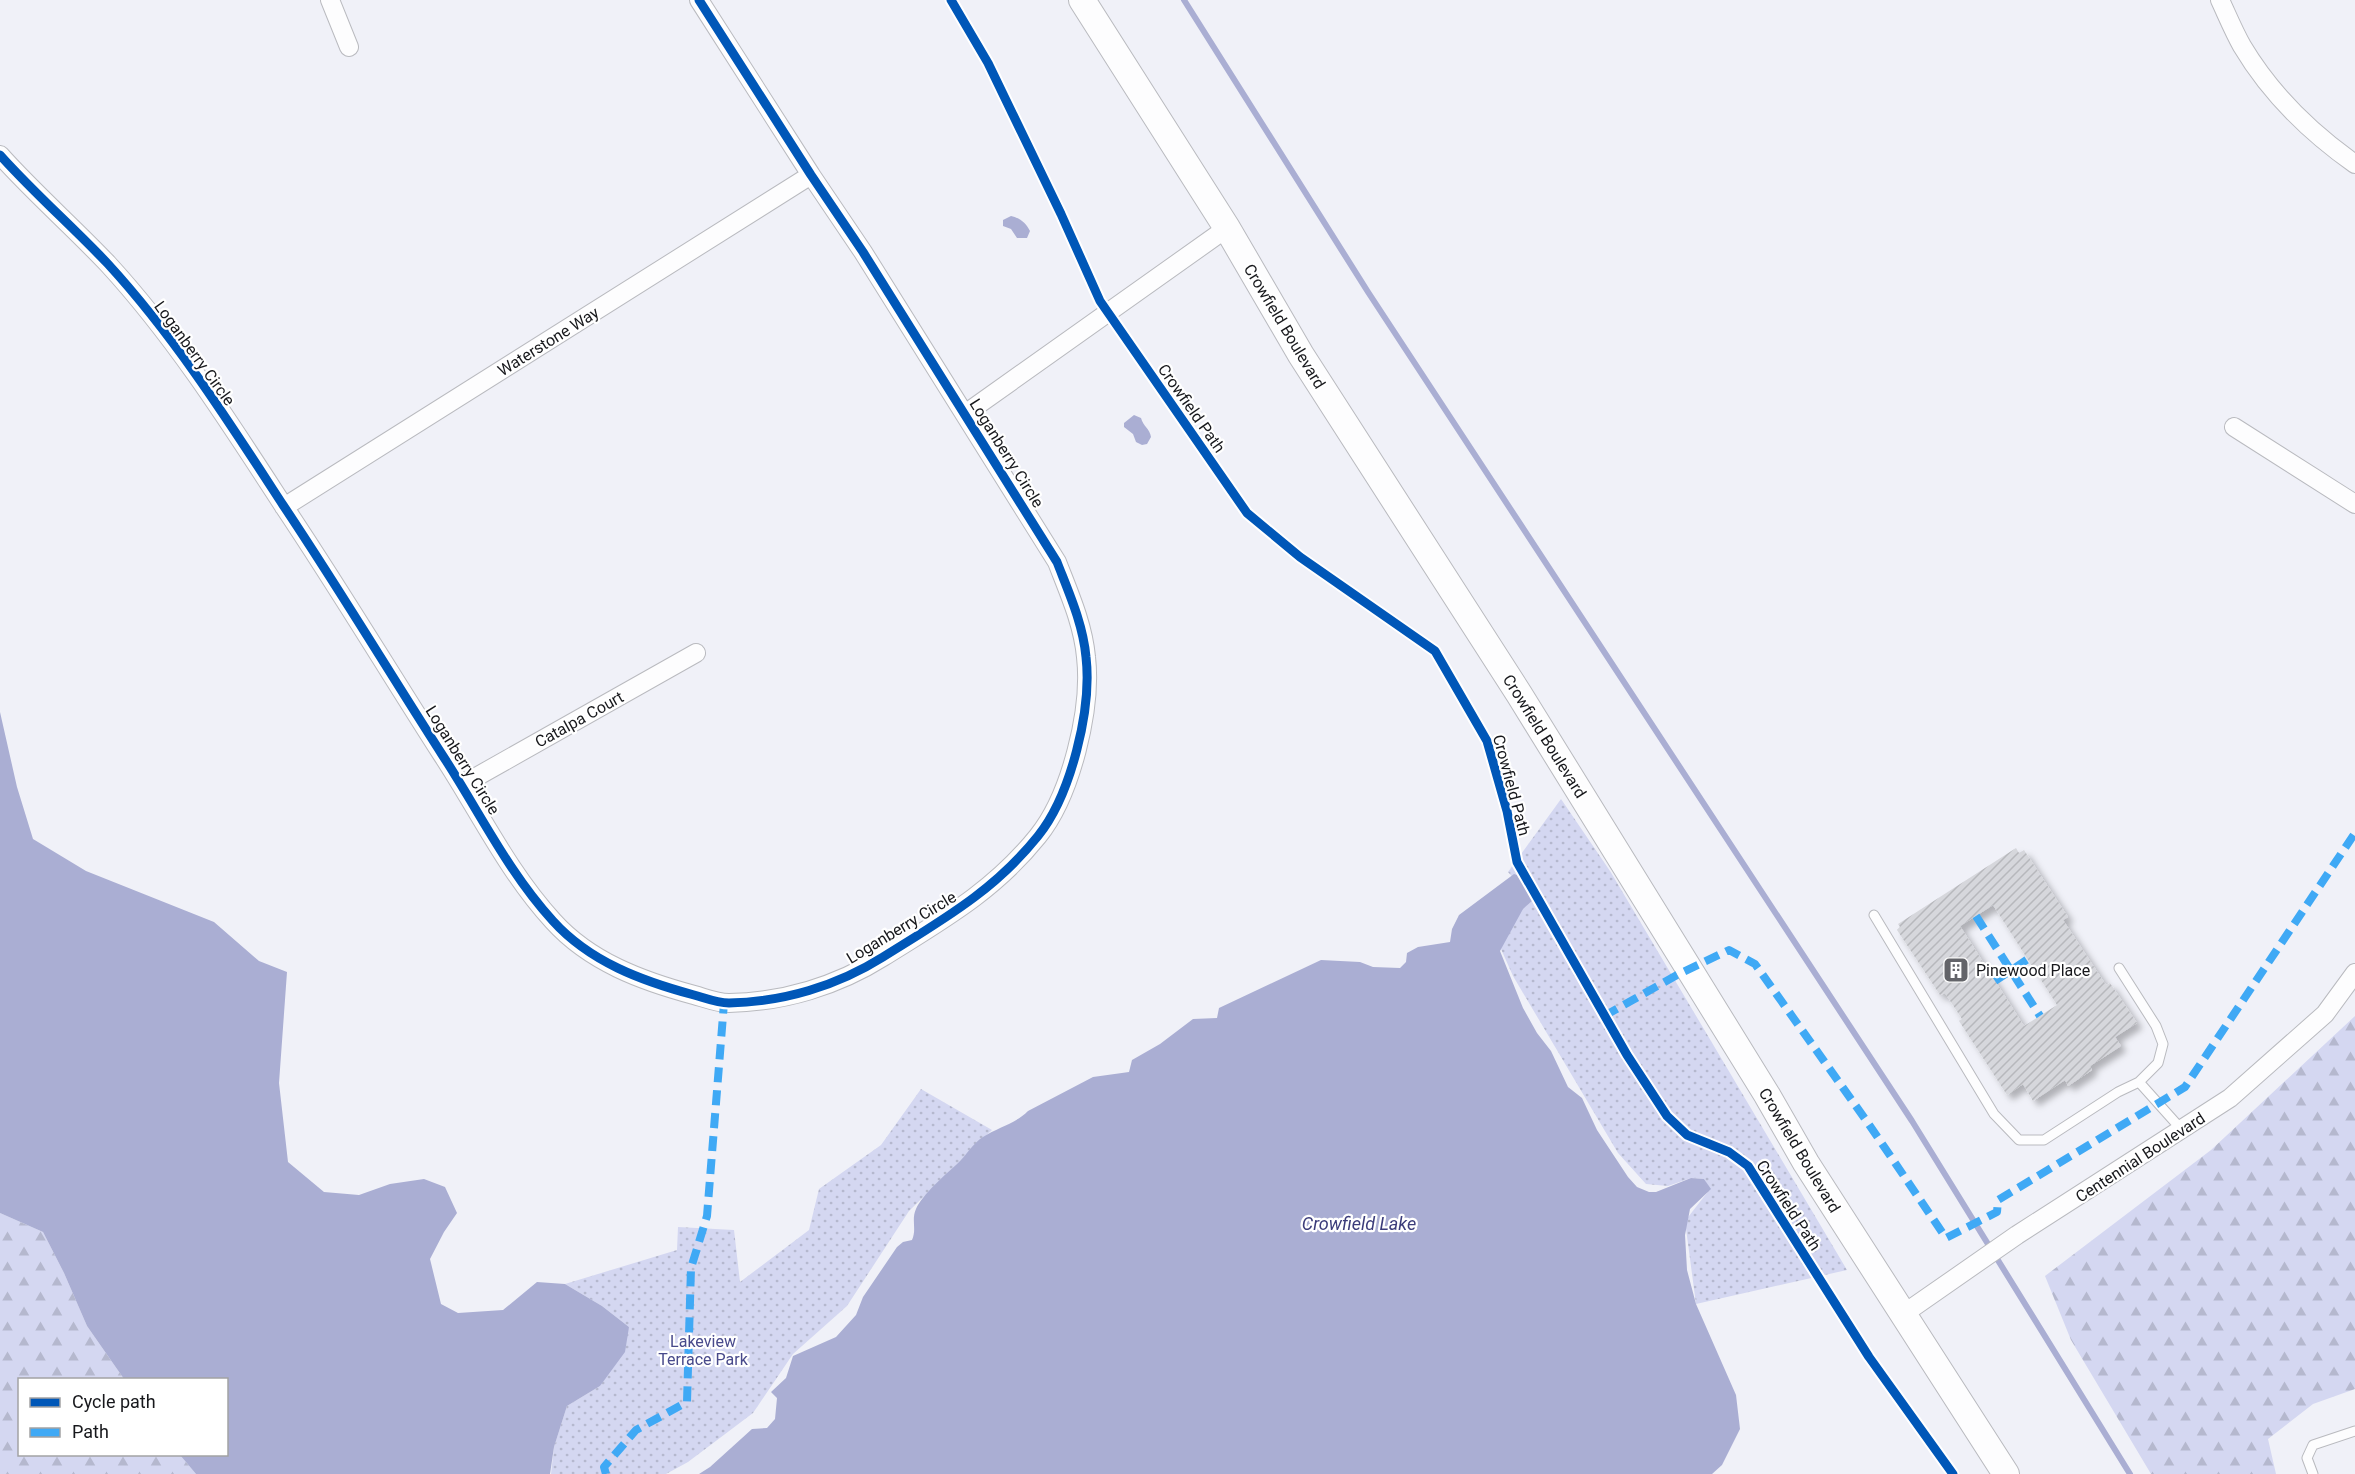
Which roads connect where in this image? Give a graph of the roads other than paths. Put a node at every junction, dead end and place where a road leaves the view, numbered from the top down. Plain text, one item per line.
1 (330, 0) edge
2 (699, 0) edge
3 (1082, 0) edge
4 (2220, 0) edge
5 (349, 47) dead end
6 (0, 156) edge
7 (2355, 164) edge
8 (811, 175) junction
9 (1227, 228) junction
10 (965, 414) junction
11 (2234, 427) dead end
12 (2355, 504) edge
13 (284, 507) junction
14 (696, 653) dead end
15 (462, 785) junction
16 (1874, 915) dead end
17 (2119, 968) dead end
18 (2355, 973) edge
19 (2139, 1082) junction
20 (2182, 1130) junction
21 (1902, 1315) junction
22 (2355, 1431) edge
23 (2006, 1474) edge
24 (2313, 1474) edge

1 - 5 street
2 - 8 street, Loganberry Circle
3 - 9 main road, Crowfield Boulevard
4 - 7 street
6 - 13 street, Loganberry Circle
8 - 10 street, Loganberry Circle
8 - 13 street, Waterstone Way
9 - 10 street, Loganberry Circle
9 - 21 main road, Crowfield Boulevard
10 - 15 street, Loganberry Circle
11 - 12 street
13 - 15 street, Loganberry Circle
14 - 15 street, Catalpa Court
16 - 19 lane
17 - 19 lane
18 - 20 street, Centennial Boulevard
19 - 20 lane
20 - 21 street, Centennial Boulevard
21 - 23 main road, Crowfield Boulevard
22 - 24 lane

